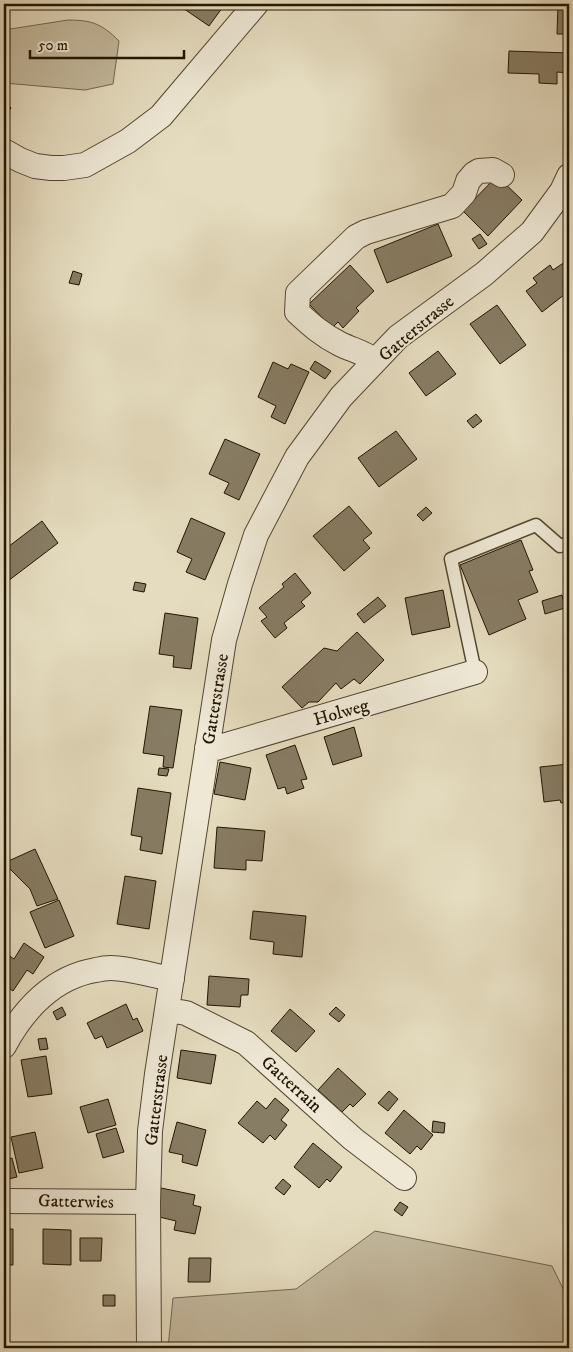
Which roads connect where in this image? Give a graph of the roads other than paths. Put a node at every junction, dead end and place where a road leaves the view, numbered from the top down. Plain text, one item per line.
1 (256, 4) edge
2 (4, 150) edge
3 (502, 175) dead end
4 (569, 176) edge
5 (375, 361) junction
6 (569, 543) edge
7 (475, 672) joint
8 (207, 748) junction
9 (172, 979) junction
10 (168, 1010) junction
11 (4, 1046) edge
12 (404, 1178) dead end
13 (4, 1201) edge
14 (148, 1202) junction
15 (149, 1348) edge

1 - 2 street
3 - 5 street
4 - 5 street, Gatterstrasse
5 - 8 street, Gatterstrasse
6 - 7 lane
7 - 8 street, Holweg
8 - 9 street, Gatterstrasse
9 - 10 street, Gatterstrasse
9 - 11 street
10 - 12 street, Gatterrain
10 - 14 street, Gatterstrasse
13 - 14 street, Gatterwies
14 - 15 street, Gatterstrasse

